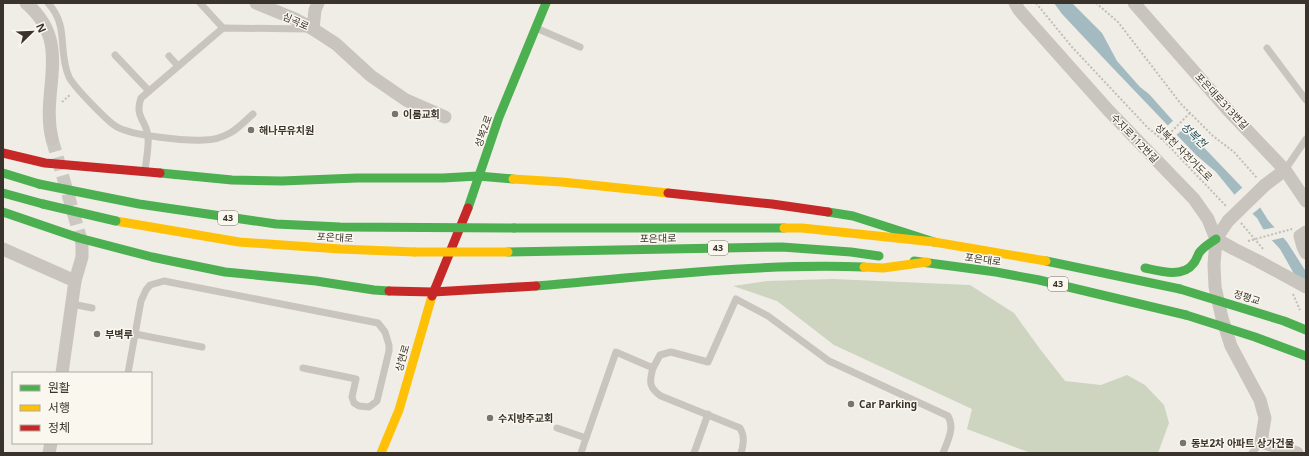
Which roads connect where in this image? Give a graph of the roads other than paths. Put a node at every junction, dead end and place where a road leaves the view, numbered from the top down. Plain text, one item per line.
1 (26, 3) edge
2 (48, 3) edge
3 (200, 3) edge
4 (256, 3) edge
5 (318, 3) edge
6 (546, 3) edge
7 (1134, 3) edge
8 (1021, 5) edge
9 (223, 28) junction
10 (536, 28) junction
11 (313, 29) junction
12 (580, 47) dead end
13 (1267, 48) dead end
14 (115, 55) dead end
15 (169, 56) dead end
16 (178, 66) junction
17 (149, 91) junction
18 (1306, 100) edge
19 (253, 114) dead end
20 (445, 117) dead end
21 (148, 136) junction
22 (1306, 138) edge
23 (52, 139) tunnel mouth
24 (3, 153) edge
25 (1285, 170) junction
26 (145, 172) junction
27 (3, 174) edge
28 (478, 176) junction
29 (3, 193) edge
30 (1306, 201) edge
31 (3, 212) edge
32 (1306, 232) edge
33 (1216, 238) junction
34 (934, 242) junction
35 (82, 243) tunnel mouth
36 (3, 249) edge
37 (1306, 253) edge
38 (1067, 255) dead end
39 (1029, 258) junction
40 (927, 262) junction
41 (1134, 266) dead end
42 (444, 269) joint
43 (75, 281) junction
44 (1306, 287) edge
45 (1180, 289) joint
46 (433, 292) junction
47 (72, 304) junction
48 (92, 308) dead end
49 (1306, 330) edge
50 (135, 334) junction
51 (202, 347) dead end
52 (1306, 356) edge
53 (303, 368) dead end
54 (654, 368) junction
55 (62, 372) edge
56 (128, 372) edge
57 (708, 414) junction
58 (557, 428) dead end
59 (586, 438) junction
60 (1262, 442) junction
61 (385, 452) edge
62 (581, 453) edge
63 (694, 453) edge
64 (741, 453) edge
65 (943, 453) edge
66 (1252, 453) edge
67 (1297, 453) edge

1 - 23 street
2 - 21 lane
3 - 9 lane
4 - 11 street, 심곡로
5 - 11 street, 심곡로
6 - 10 main road, 성복2로
7 - 25 street, 포은대로313번길
8 - 33 street, 수지로112번길
9 - 11 lane
9 - 16 lane
10 - 12 lane
10 - 28 main road, 성복2로
11 - 20 street
13 - 18 lane
14 - 17 lane
15 - 16 lane
16 - 17 lane
17 - 21 lane
19 - 21 lane
21 - 26 lane
22 - 25 lane
24 - 26 main road
25 - 30 street, 포은대로313번길
25 - 33 street, bridge
26 - 28 main road
27 - 34 main road, 포은대로 / 43, bridge
28 - 34 main road
28 - 42 main road, 성복2로
29 - 40 main road, 포은대로 / 43, bridge
31 - 46 main road
32 - 37 street
33 - 41 main road
33 - 44 street, bridge
33 - 60 street
34 - 39 main road, 포은대로 / 43
35 - 43 street
36 - 43 street
38 - 39 main road
39 - 45 main road, 포은대로 / 43
40 - 46 main road
40 - 52 main road, 포은대로 / 43, bridge
42 - 46 main road, 상현로
43 - 47 street
45 - 49 main road, 정평교 / 43, bridge
46 - 61 main road, 상현로
47 - 48 lane
47 - 55 street
50 - 51 lane
50 - 53 lane
50 - 56 lane
54 - 57 lane
54 - 59 lane
54 - 65 lane
57 - 63 lane
57 - 64 lane
58 - 59 lane
59 - 62 lane
60 - 66 lane
60 - 67 street

